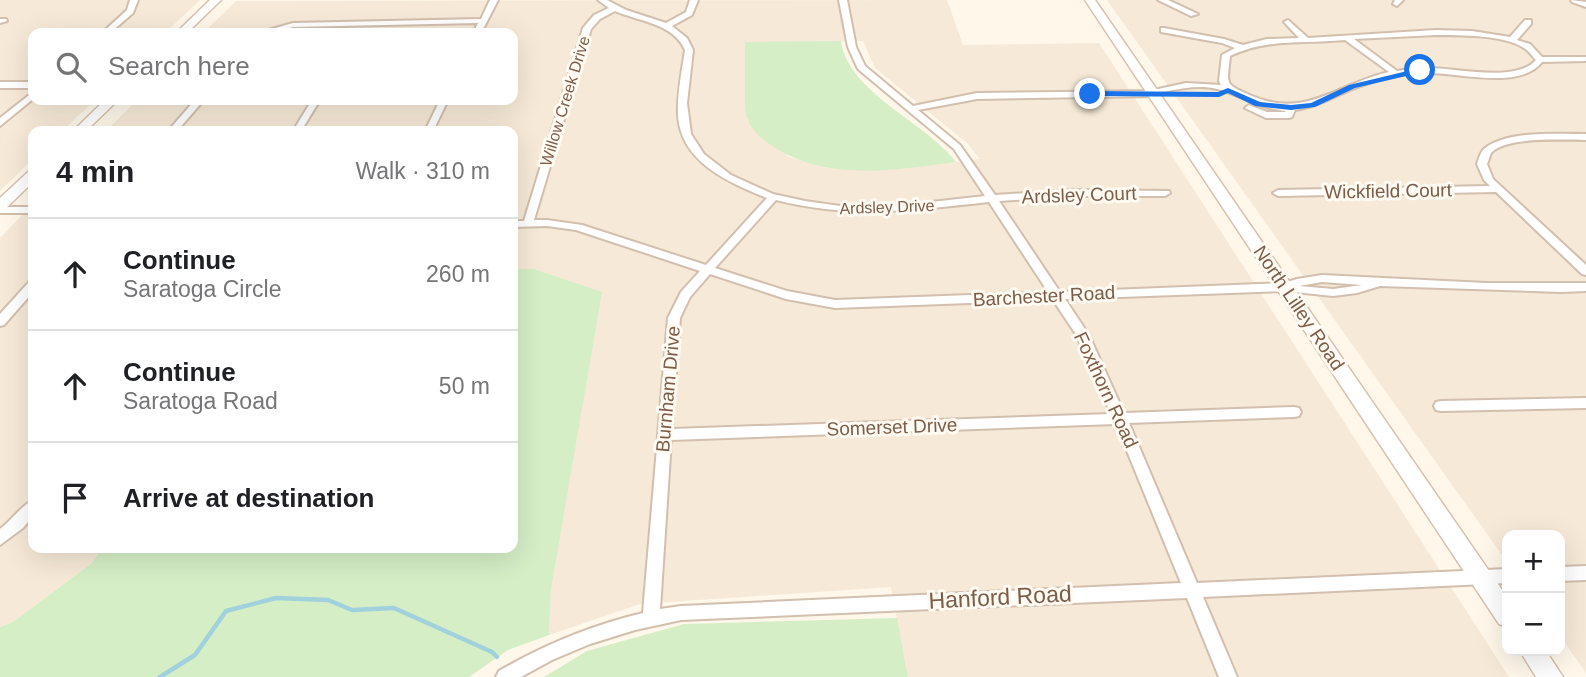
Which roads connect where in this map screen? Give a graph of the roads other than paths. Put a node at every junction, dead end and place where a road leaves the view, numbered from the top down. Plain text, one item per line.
1 (134, 0) edge
2 (216, 0) edge
3 (494, 0) edge
4 (602, 0) edge
5 (694, 0) edge
6 (843, 0) edge
7 (1090, 0) edge
8 (1162, 0) edge
9 (1575, 0) edge
10 (1586, 5) edge
11 (615, 8) junction
12 (1194, 14) dead end
13 (483, 22) junction
14 (1289, 22) dead end
15 (1528, 22) dead end
16 (665, 27) junction
17 (112, 28) edge
18 (186, 28) edge
19 (277, 28) edge
20 (480, 28) edge
21 (1164, 30) dead end
22 (1346, 37) junction
23 (1306, 40) junction
24 (1511, 41) junction
25 (1244, 48) junction
26 (1586, 59) edge
27 (1540, 60) junction
28 (1396, 74) junction
29 (0, 85) edge
30 (28, 85) edge
31 (1228, 90) junction
32 (1152, 92) junction
33 (28, 99) edge
34 (1231, 101) dead end
35 (107, 105) edge
36 (195, 105) edge
37 (313, 105) edge
38 (442, 105) edge
39 (1291, 108) junction
40 (912, 109) junction
41 (0, 123) edge
42 (84, 126) edge
43 (177, 126) edge
44 (300, 126) edge
45 (431, 126) edge
46 (1586, 137) edge
47 (28, 180) edge
48 (1498, 189) junction
49 (1166, 193) dead end
50 (1278, 193) dead end
51 (773, 197) junction
52 (993, 199) junction
53 (0, 208) edge
54 (28, 210) edge
55 (518, 224) edge
56 (528, 224) junction
57 (708, 268) junction
58 (1586, 271) edge
59 (1284, 287) junction
60 (1586, 287) edge
61 (28, 291) edge
62 (1057, 295) junction
63 (0, 322) edge
64 (1586, 403) edge
65 (1441, 406) dead end
66 (1294, 412) dead end
67 (1120, 418) junction
68 (664, 435) junction
69 (28, 512) edge
70 (0, 538) edge
71 (1586, 573) edge
72 (1565, 574) edge
73 (1479, 576) junction
74 (1502, 576) edge
75 (1192, 589) junction
76 (1502, 609) edge
77 (652, 617) junction
78 (1535, 656) edge
79 (505, 677) edge
80 (1228, 677) edge
81 (1550, 677) edge

1 - 17 street
2 - 18 street
3 - 13 street
4 - 11 street
5 - 16 street
6 - 40 street, Foxthorn Road
7 - 32 street, North Lilley Road
8 - 12 street
9 - 10 street
11 - 16 street, Ardsley Drive
11 - 56 street, Willow Creek Drive
13 - 19 street
13 - 20 street
14 - 23 street
15 - 24 street
16 - 51 street, Ardsley Drive
21 - 25 street
22 - 23 street
22 - 24 street
22 - 28 street
23 - 25 street
24 - 27 street
25 - 31 street
26 - 27 street
27 - 28 street
28 - 39 street
29 - 30 street
31 - 32 street
31 - 39 street
32 - 40 street
32 - 59 street, North Lilley Road
33 - 41 street
34 - 39 street
35 - 42 street
36 - 43 street
37 - 44 street
38 - 45 street
40 - 52 street, Foxthorn Road
46 - 48 street
47 - 53 street
48 - 50 street, Wickfield Court
48 - 58 street
49 - 52 street, Ardsley Court
51 - 52 street, Ardsley Drive
51 - 57 street, Burnham Drive
52 - 62 street, Foxthorn Road
53 - 54 street
55 - 56 street, Barchester Road
56 - 57 street, Barchester Road
57 - 62 street, Barchester Road
57 - 68 street, Burnham Drive
59 - 60 street, Barchester Road
59 - 62 street, Barchester Road
59 - 73 street, North Lilley Road
61 - 63 street
62 - 67 street, Foxthorn Road
64 - 65 street
66 - 67 street, Somerset Drive
67 - 68 street, Somerset Drive
67 - 75 street, Foxthorn Road
68 - 77 street, Burnham Drive
69 - 70 street
71 - 72 street
73 - 74 street, Hanford Road
73 - 75 street, Hanford Road
73 - 76 street, North Lilley Road
75 - 77 street, Hanford Road
75 - 80 street, Foxthorn Road
77 - 79 street, Hanford Road
78 - 81 street

